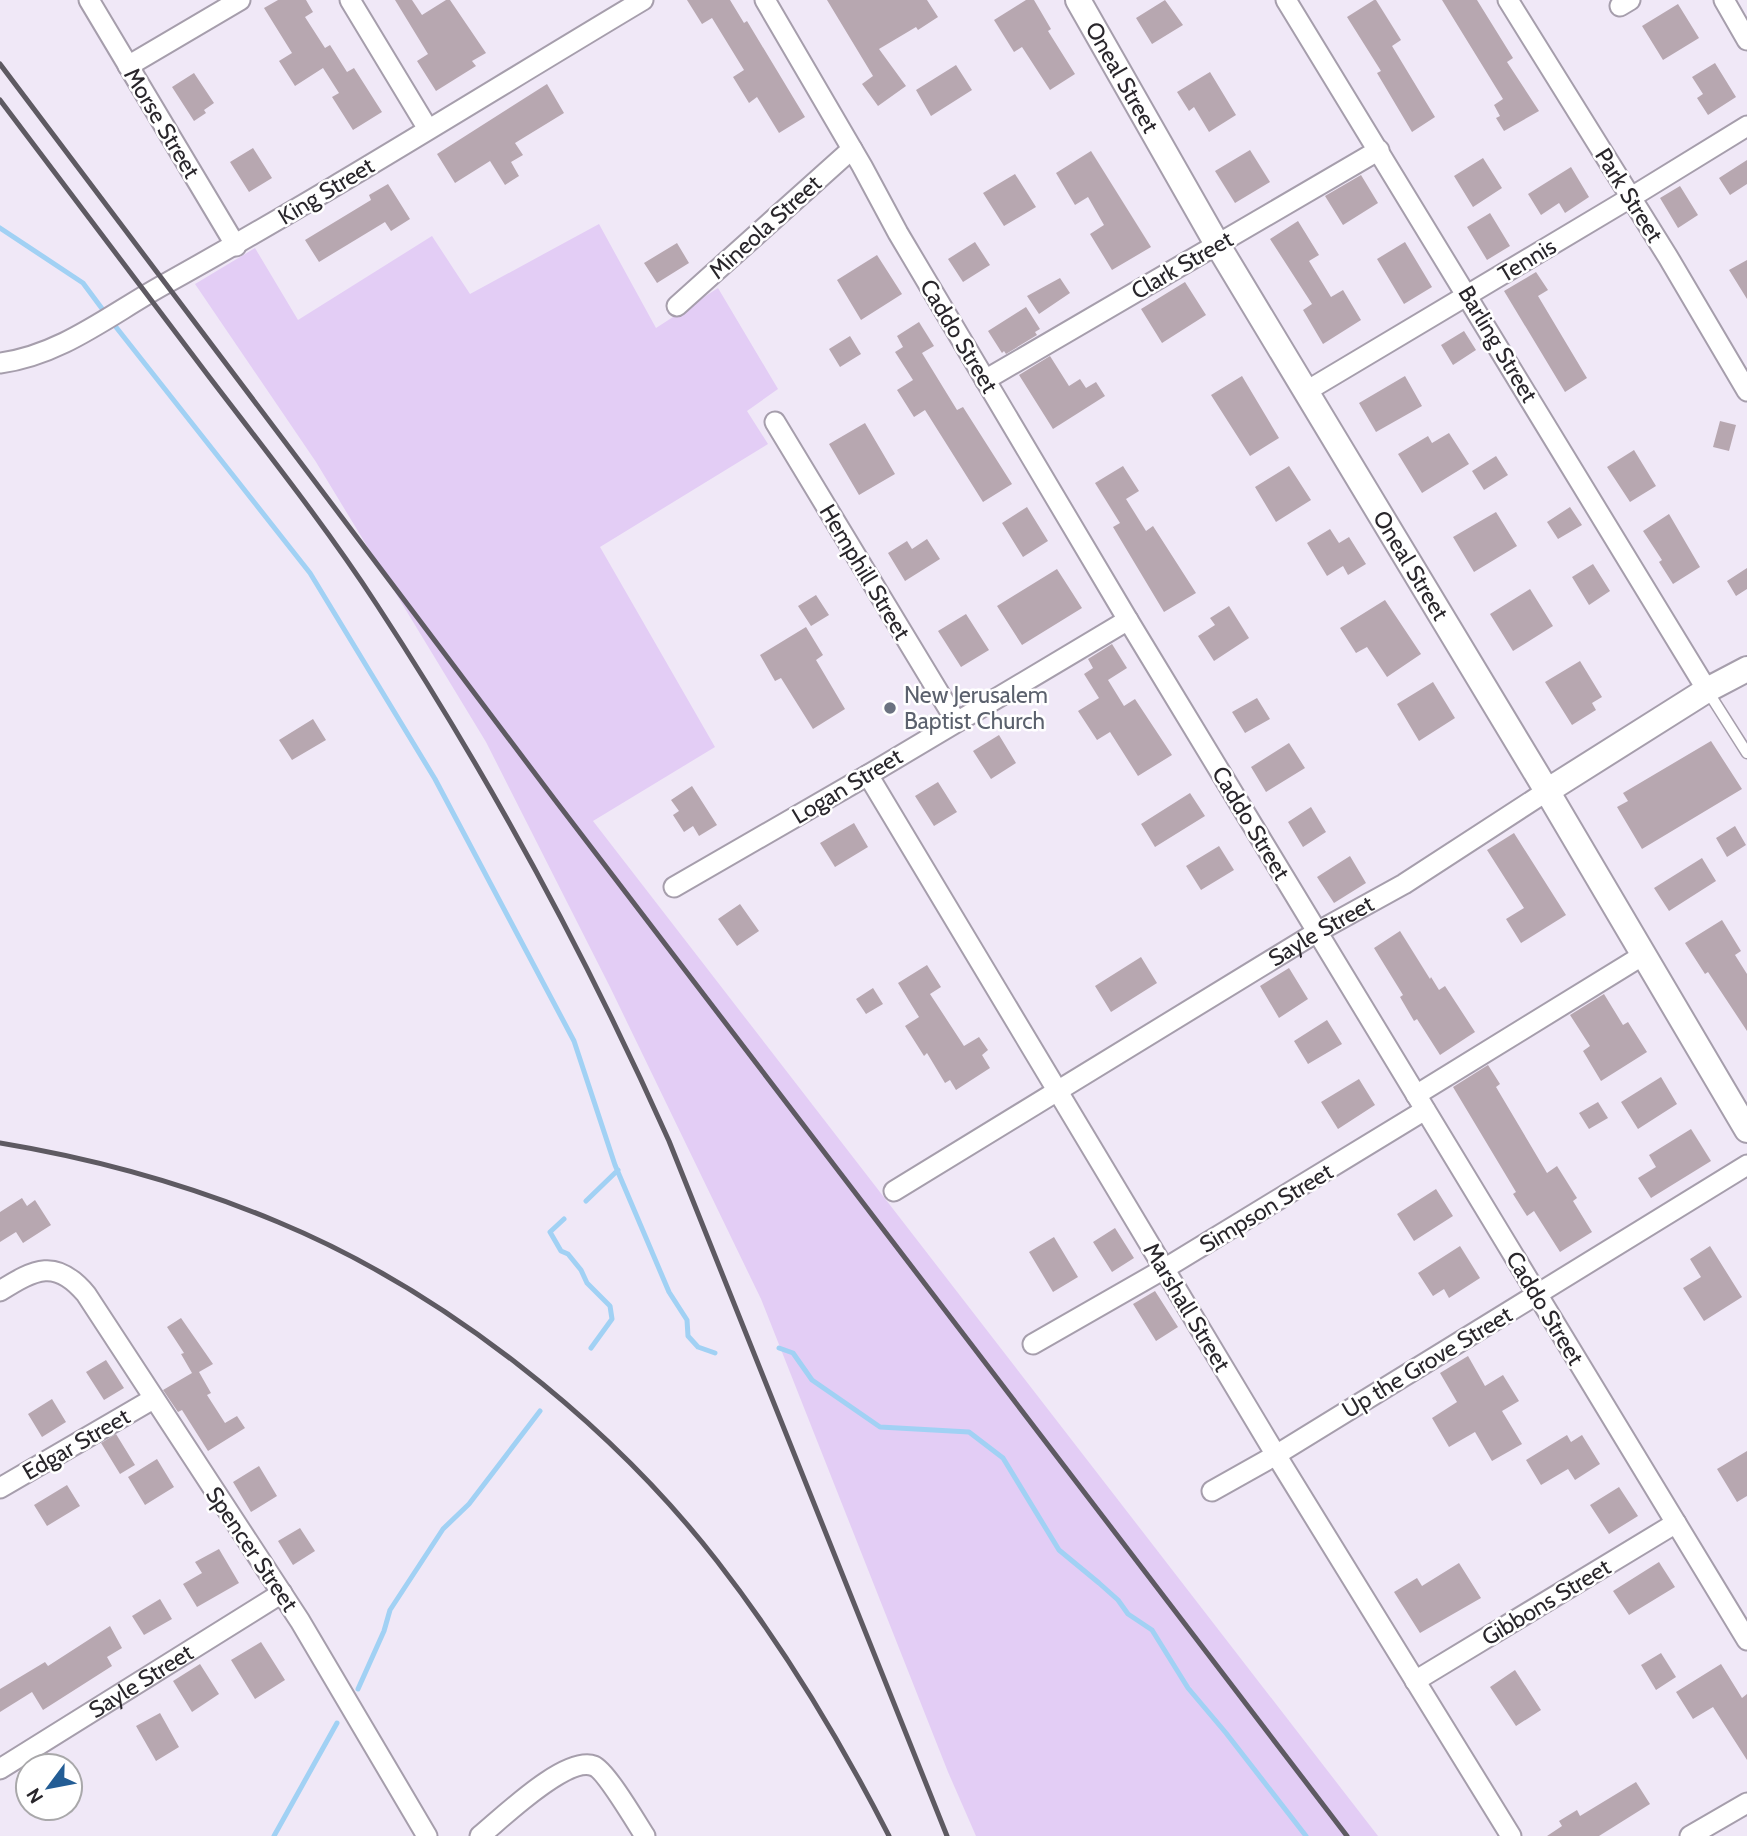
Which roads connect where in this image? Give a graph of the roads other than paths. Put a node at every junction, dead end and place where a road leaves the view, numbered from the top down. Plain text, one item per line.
1 (89, 0) edge
2 (240, 0) edge
3 (350, 0) edge
4 (643, 0) edge
5 (765, 0) edge
6 (1078, 0) edge
7 (1286, 0) edge
8 (1508, 0) edge
9 (1724, 0) edge
10 (610, 8) edge
11 (1747, 40) edge
12 (128, 66) junction
13 (1747, 126) edge
14 (428, 129) junction
15 (852, 149) junction
16 (1379, 149) junction
17 (1630, 198) junction
18 (1217, 244) junction
19 (236, 246) junction
20 (1468, 295) junction
21 (677, 306) dead end
22 (0, 363) edge
23 (985, 380) junction
24 (1306, 391) junction
25 (1747, 391) edge
26 (775, 422) dead end
27 (1128, 620) junction
28 (1747, 668) edge
29 (1707, 690) junction
30 (956, 721) junction
31 (1747, 752) edge
32 (868, 775) junction
33 (1547, 791) junction
34 (674, 887) dead end
35 (1317, 932) junction
36 (1645, 954) junction
37 (1058, 1093) junction
38 (1421, 1103) junction
39 (1747, 1130) edge
40 (1747, 1165) edge
41 (894, 1191) dead end
42 (1164, 1269) junction
43 (0, 1291) edge
44 (1537, 1295) junction
45 (1033, 1344) dead end
46 (152, 1399) junction
47 (1276, 1455) junction
48 (0, 1488) edge
49 (1212, 1491) dead end
50 (1676, 1523) junction
51 (282, 1593) junction
52 (1747, 1640) edge
53 (1415, 1681) junction
54 (0, 1769) edge
55 (1747, 1803) edge
56 (427, 1836) edge
57 (480, 1836) edge
58 (645, 1836) edge
59 (1511, 1836) edge
60 (1690, 1836) edge

1 - 12 street, Morse Street
2 - 12 street
3 - 14 street
4 - 10 street, King Street
5 - 15 street, Caddo Street
6 - 18 street, Oneal Street
7 - 16 street, Barling Street
8 - 17 street, Park Street
9 - 11 street
10 - 14 street, King Street
12 - 19 street, Morse Street
13 - 17 street, Tennis
14 - 19 street, King Street
15 - 21 street, Mineola Street
15 - 23 street, Caddo Street
16 - 18 street, Clark Street
16 - 20 street, Barling Street
17 - 20 street, Tennis
17 - 25 street, Park Street
18 - 23 street, Clark Street
18 - 24 street, Oneal Street
19 - 22 street, King Street
20 - 24 street, Tennis
20 - 29 street, Barling Street
23 - 27 street, Caddo Street
24 - 33 street, Oneal Street
26 - 30 street, Hemphill Street
27 - 30 street, Logan Street
27 - 35 street, Caddo Street
28 - 29 street, Sayle Street
29 - 31 lane
29 - 33 street, Sayle Street
30 - 32 street, Logan Street
32 - 34 street, Logan Street
32 - 37 street, Marshall Street
33 - 35 street, Sayle Street
33 - 36 street, Oneal Street
35 - 37 street, Sayle Street
35 - 38 street, Caddo Street
36 - 38 street, Simpson Street
36 - 39 street, Oneal Street
37 - 41 street, Sayle Street
37 - 42 street, Marshall Street
38 - 42 street, Simpson Street
38 - 44 street, Caddo Street
40 - 44 street, Up the Grove Street
42 - 45 street, Simpson Street
42 - 47 street, Marshall Street
43 - 46 street, Spencer Street
44 - 47 street, Up the Grove Street
44 - 50 street, Caddo Street
46 - 48 street, Edgar Street
46 - 51 street, Spencer Street
47 - 49 street, Up the Grove Street
47 - 53 street, Marshall Street
50 - 52 street, Caddo Street
50 - 53 street, Gibbons Street
51 - 54 street, Sayle Street
51 - 56 street, Spencer Street
53 - 59 street, Marshall Street
55 - 60 street
57 - 58 street

